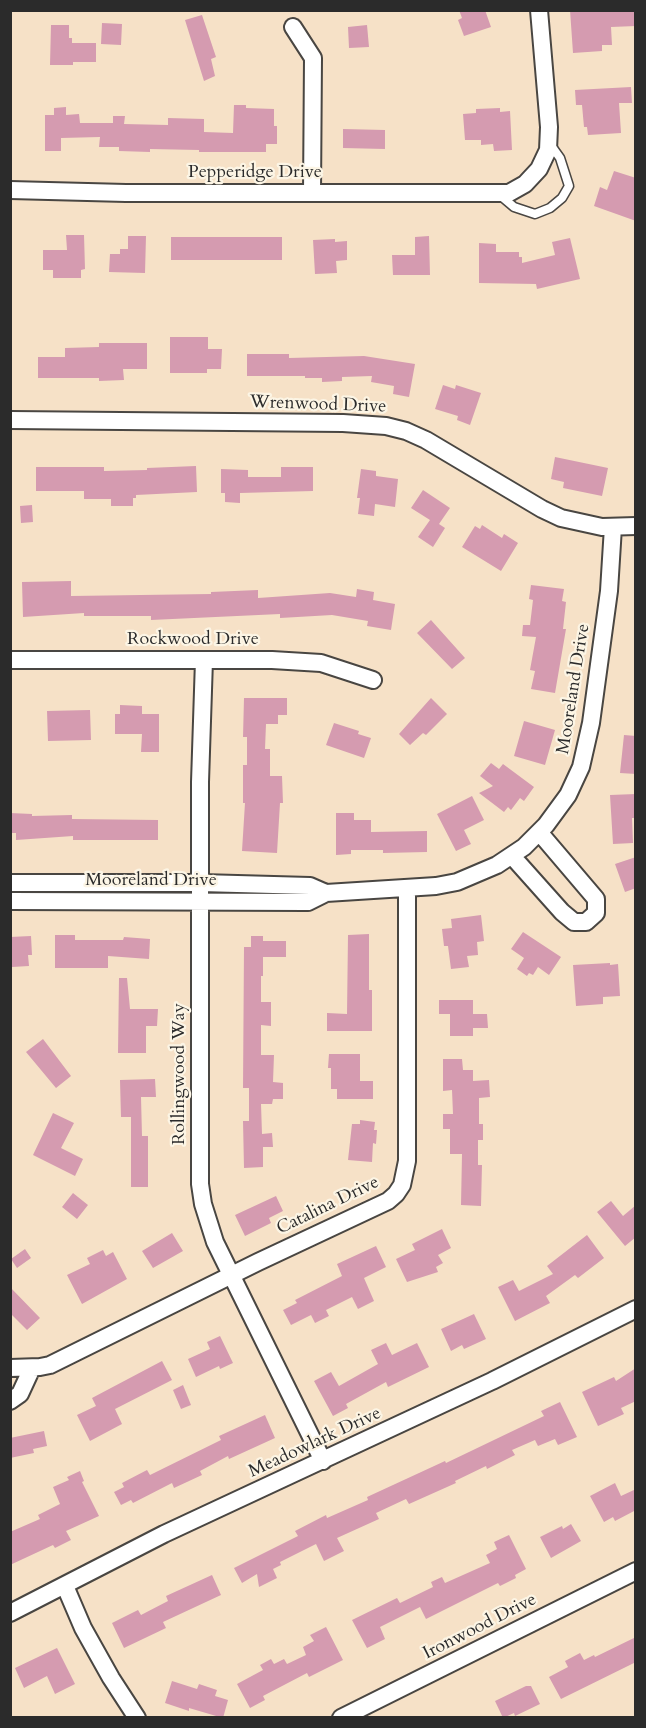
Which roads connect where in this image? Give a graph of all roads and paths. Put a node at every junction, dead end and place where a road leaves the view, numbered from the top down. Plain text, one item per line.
1 (539, 11) edge
2 (292, 27) dead end
3 (548, 141) junction
4 (10, 190) edge
5 (312, 193) junction
6 (498, 193) junction
7 (10, 420) edge
8 (636, 526) edge
9 (614, 527) junction
10 (10, 660) edge
11 (204, 660) junction
12 (372, 680) dead end
13 (539, 832) junction
14 (512, 856) junction
15 (10, 883) edge
16 (201, 883) junction
17 (407, 888) junction
18 (326, 893) junction
19 (10, 901) edge
20 (201, 902) junction
21 (231, 1276) junction
22 (636, 1309) edge
23 (10, 1368) edge
24 (32, 1368) junction
25 (10, 1401) edge
26 (323, 1461) junction
27 (636, 1571) edge
28 (65, 1586) junction
29 (10, 1612) edge
30 (137, 1718) edge
31 (341, 1718) edge

1 - 3 street, Pepperidge Drive
2 - 5 street
3 - 6 street, Pepperidge Drive
3 - 6 lane, Pepperidge Drive
4 - 5 street, Pepperidge Drive
5 - 6 street, Pepperidge Drive
7 - 9 street, Wrenwood Drive
8 - 9 street, Wrenwood Drive
9 - 13 street, Mooreland Drive
10 - 11 street, Rockwood Drive
11 - 12 street, Rockwood Drive
11 - 16 street, Rollingwood Way
13 - 14 street, Mooreland Drive
13 - 14 street
14 - 17 street, Mooreland Drive
15 - 16 street, Mooreland Drive
16 - 18 street, Mooreland Drive
16 - 20 street, Rollingwood Way
17 - 18 street, Mooreland Drive
17 - 21 street, Catalina Drive
18 - 20 street, Mooreland Drive
19 - 20 street, Mooreland Drive
20 - 21 street, Rollingwood Way
21 - 24 street, Catalina Drive
21 - 26 street, Rollingwood Way
22 - 26 street, Meadowlark Drive
23 - 24 street, Catalina Drive
24 - 25 street
26 - 28 street, Meadowlark Drive
27 - 31 street, Ironwood Drive
28 - 29 street, Meadowlark Drive
28 - 30 street

